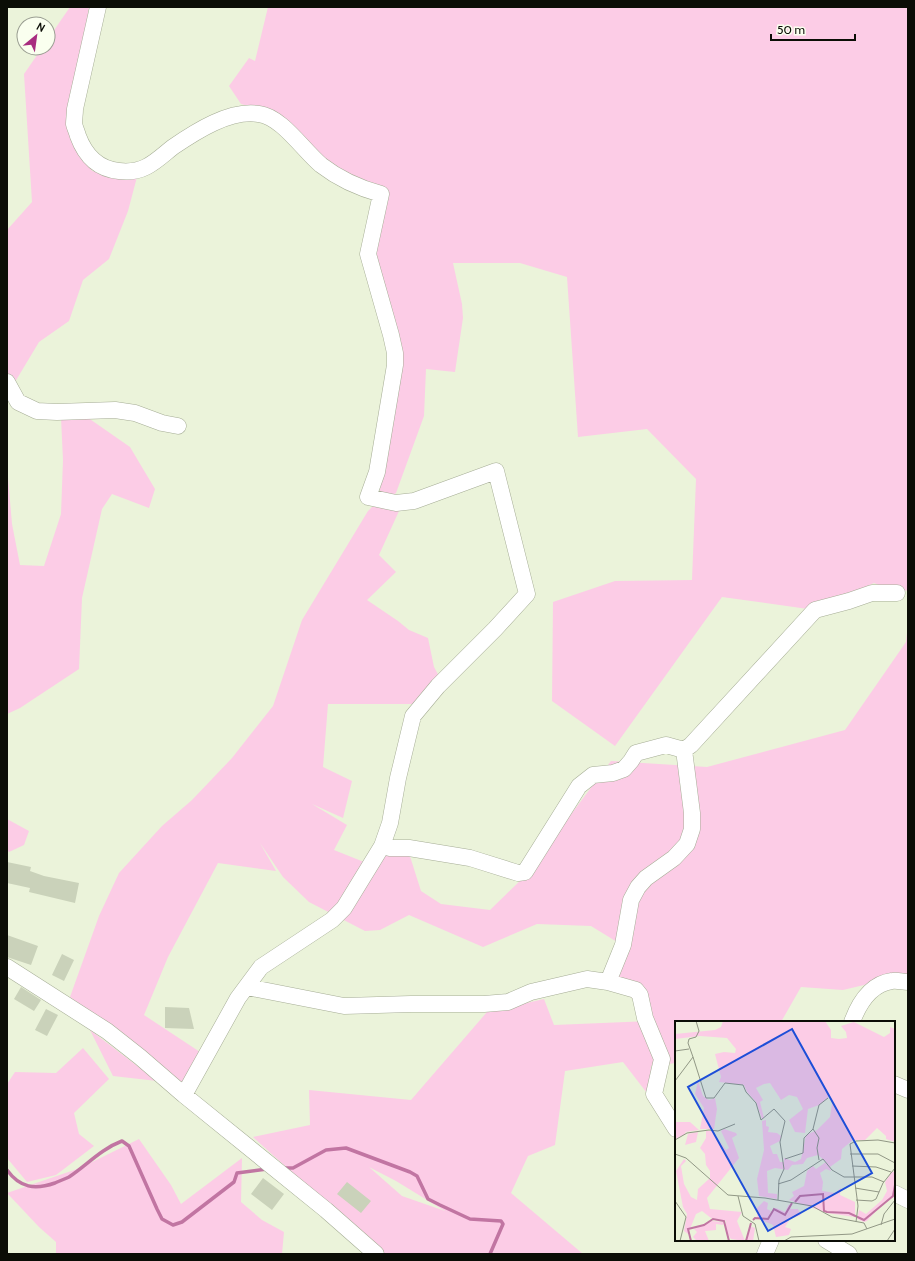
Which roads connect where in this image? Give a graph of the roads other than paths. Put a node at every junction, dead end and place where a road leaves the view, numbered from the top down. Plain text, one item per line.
1 (98, 7) edge
2 (7, 382) edge
3 (178, 426) dead end
4 (897, 593) dead end
5 (684, 750) junction
6 (382, 846) junction
7 (7, 967) edge
8 (608, 982) junction
9 (908, 982) edge
10 (246, 987) junction
11 (852, 1021) edge
12 (895, 1084) edge
13 (908, 1090) edge
14 (184, 1094) junction
15 (675, 1127) edge
16 (895, 1193) edge
17 (908, 1200) edge
18 (771, 1241) edge
19 (828, 1241) edge
20 (376, 1254) edge
21 (766, 1254) edge
22 (849, 1254) edge

1 - 6 street
2 - 3 street
4 - 5 street
5 - 6 street
5 - 8 street
6 - 10 street
7 - 14 street
8 - 10 street
8 - 15 street
9 - 11 street
10 - 14 street
12 - 13 street
14 - 20 street
16 - 17 street
18 - 21 street
19 - 22 street

